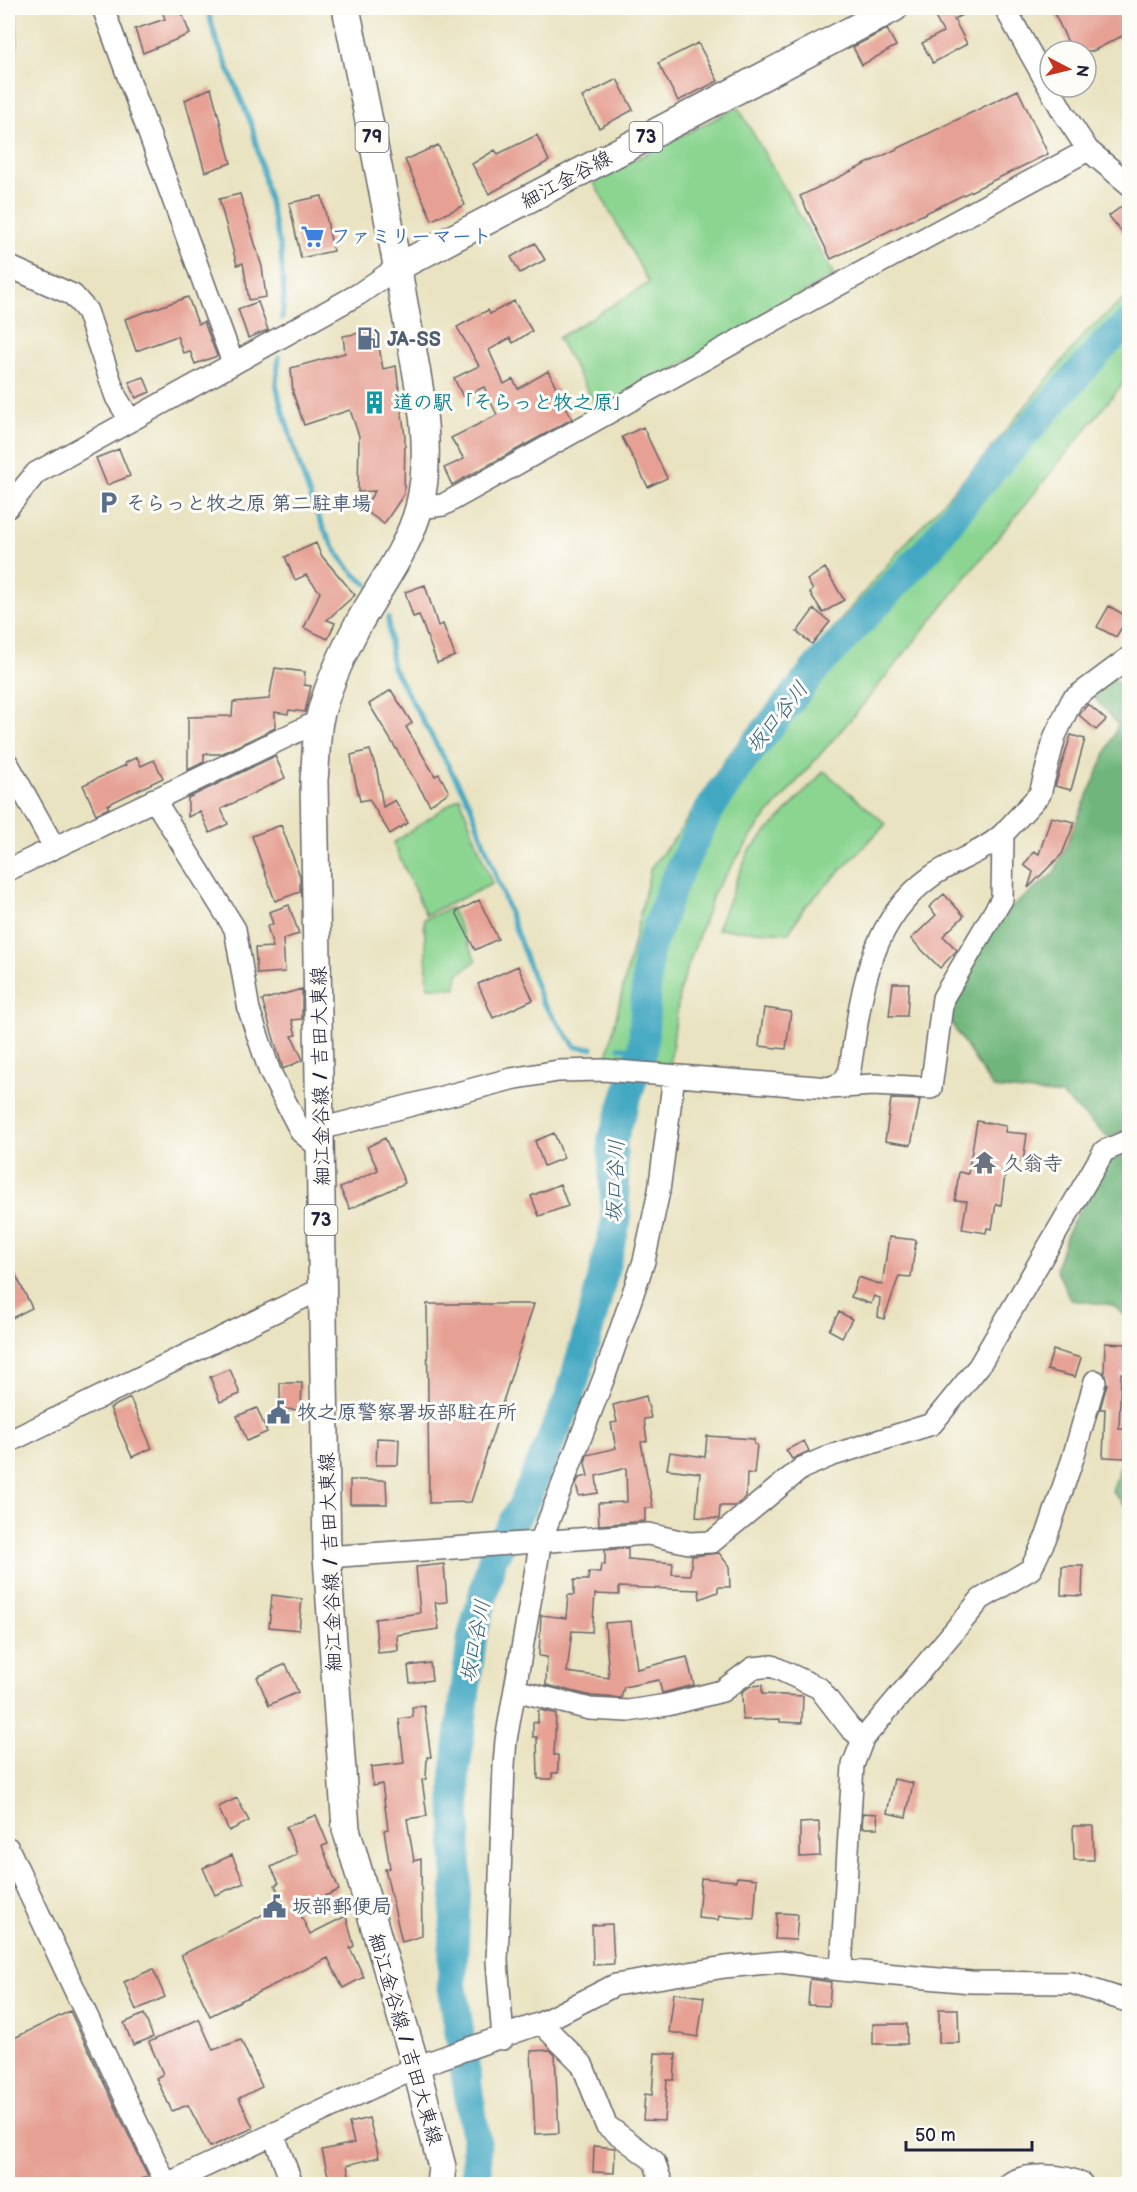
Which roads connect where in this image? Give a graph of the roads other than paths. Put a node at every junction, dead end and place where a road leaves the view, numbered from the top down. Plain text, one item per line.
1 (103, 8) edge
2 (346, 8) edge
3 (1005, 8) edge
4 (889, 9) edge
5 (1088, 150) junction
6 (1130, 185) edge
7 (8, 266) edge
8 (398, 267) junction
9 (233, 363) junction
10 (130, 420) junction
11 (8, 507) edge
12 (418, 508) junction
13 (1130, 657) edge
14 (319, 721) junction
15 (8, 764) edge
16 (154, 799) junction
17 (1003, 834) junction
18 (54, 847) junction
19 (8, 870) edge
20 (670, 1076) junction
21 (829, 1088) junction
22 (320, 1139) junction
23 (1130, 1140) edge
24 (322, 1288) junction
25 (1095, 1380) dead end
26 (8, 1442) edge
27 (541, 1540) junction
28 (327, 1557) junction
29 (514, 1690) junction
30 (863, 1739) junction
31 (8, 1848) edge
32 (841, 1970) junction
33 (1130, 2002) edge
34 (541, 2024) junction
35 (502, 2039) junction
36 (416, 2067) junction
37 (273, 2133) junction
38 (167, 2184) edge
39 (292, 2184) edge
40 (440, 2184) edge
41 (662, 2184) edge
42 (1009, 2184) edge
43 (1082, 2184) edge

1 - 9 street
2 - 8 main road, 79
3 - 5 street
4 - 8 main road, 細江金谷線 / 73
5 - 6 street
5 - 12 street
7 - 10 street
8 - 9 street
8 - 12 main road, 細江金谷線 / 吉田大東線 / 73
9 - 10 street
10 - 11 street
12 - 14 main road, 細江金谷線 / 吉田大東線 / 73
13 - 17 street
14 - 16 street
14 - 22 main road, 細江金谷線 / 吉田大東線 / 73
15 - 18 street
16 - 18 street
16 - 22 street
17 - 21 street
17 - 21 street
18 - 19 street
20 - 21 street
20 - 22 street
20 - 27 street
22 - 24 main road, 細江金谷線 / 吉田大東線 / 73
23 - 27 street
24 - 26 street
24 - 28 main road, 細江金谷線 / 吉田大東線 / 73
25 - 30 street
27 - 28 street
27 - 29 street
28 - 36 main road, 細江金谷線 / 吉田大東線 / 73
29 - 30 street
29 - 35 street
30 - 32 street
31 - 38 street
32 - 33 street
32 - 34 street
34 - 35 street
34 - 41 street
35 - 36 street
36 - 37 street
36 - 40 main road, 細江金谷線 / 吉田大東線 / 73
37 - 38 street
37 - 39 street
42 - 43 street

